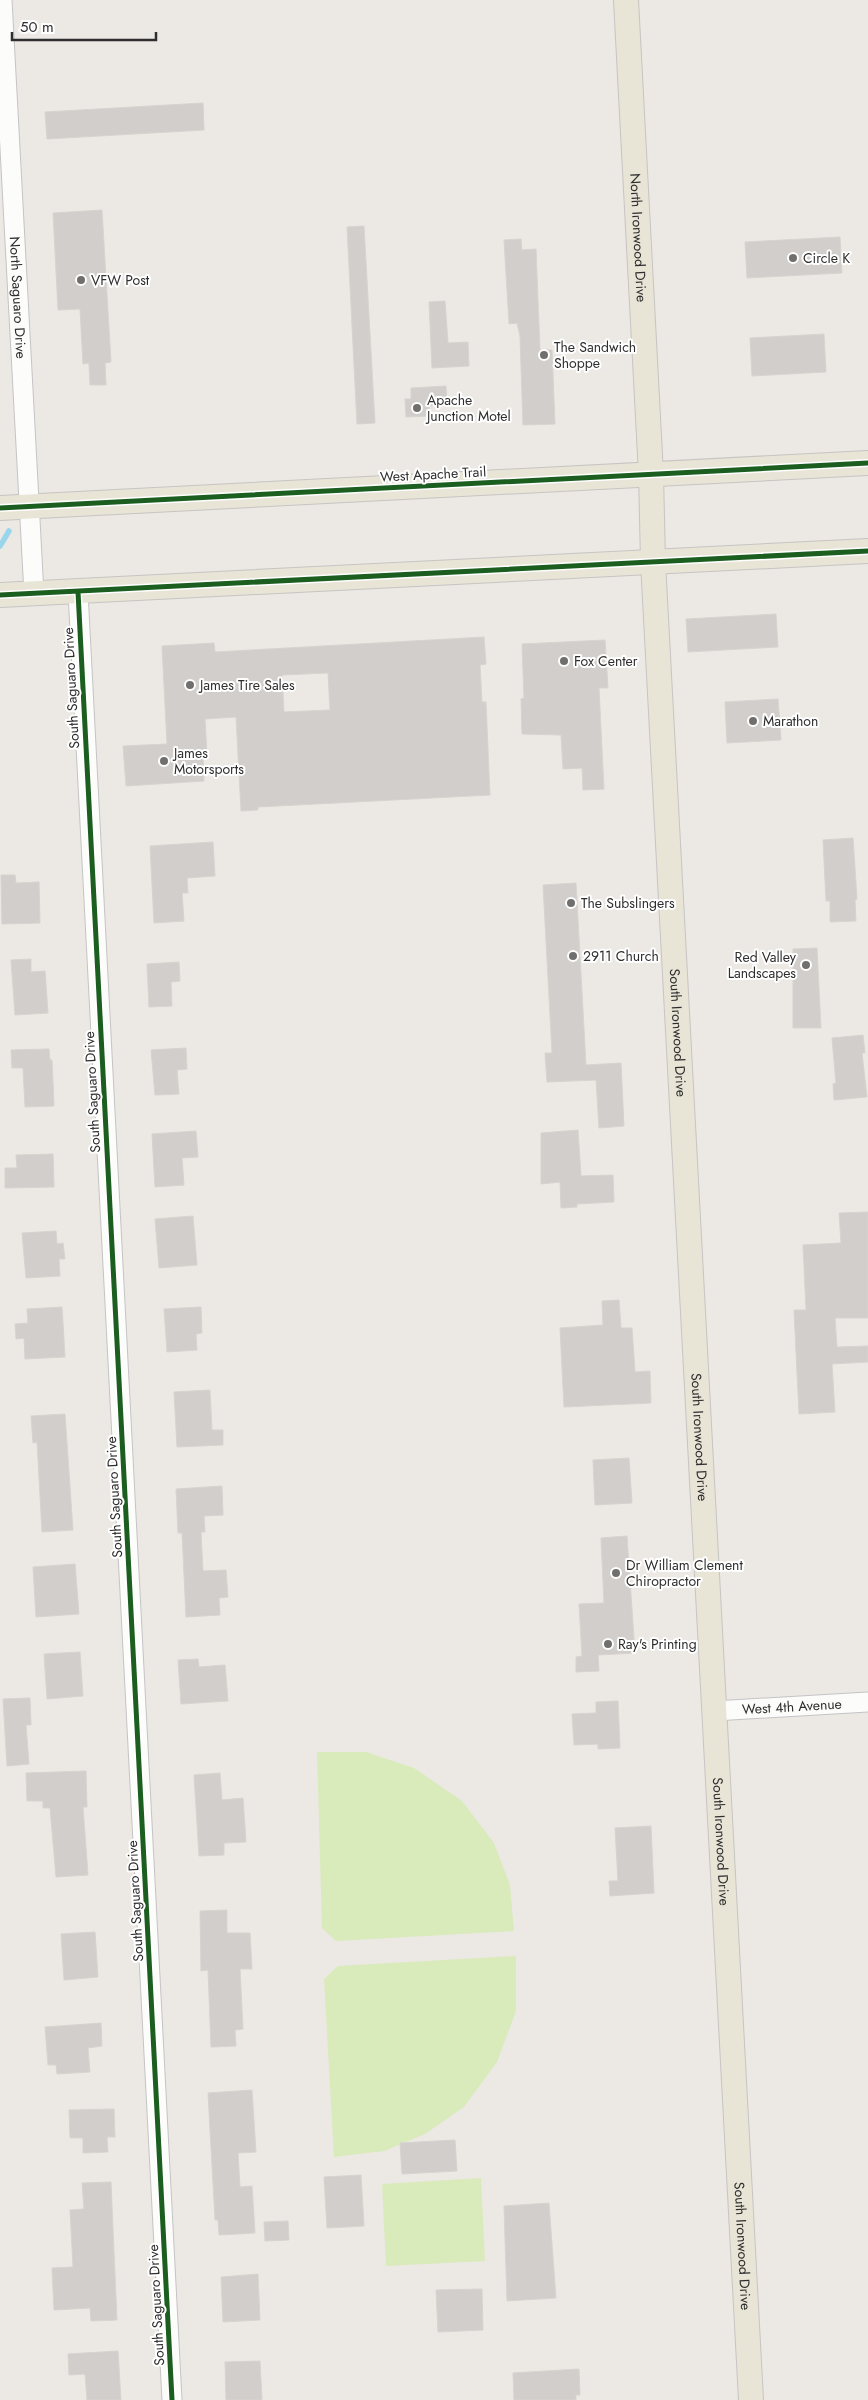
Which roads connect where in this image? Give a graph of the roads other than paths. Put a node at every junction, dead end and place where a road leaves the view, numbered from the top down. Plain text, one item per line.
1 (2, 0) edge
2 (626, 0) edge
3 (868, 463) edge
4 (651, 474) junction
5 (30, 506) junction
6 (0, 508) edge
7 (868, 551) edge
8 (653, 562) junction
9 (78, 592) junction
10 (34, 594) junction
11 (0, 595) edge
12 (868, 1702) edge
13 (714, 1711) junction
14 (172, 2400) edge
15 (751, 2400) edge

1 - 5 street, North Saguaro Drive
2 - 4 main road, North Ironwood Drive
3 - 4 main road, West Apache Trail
4 - 5 main road, West Apache Trail
4 - 8 main road, South Ironwood Drive
5 - 6 main road, West Apache Trail
5 - 10 street, North Saguaro Drive
7 - 8 main road
8 - 9 main road
8 - 13 main road, South Ironwood Drive
9 - 10 main road
9 - 14 street, South Saguaro Drive
10 - 11 main road
12 - 13 street, West 4th Avenue
13 - 15 main road, South Ironwood Drive

